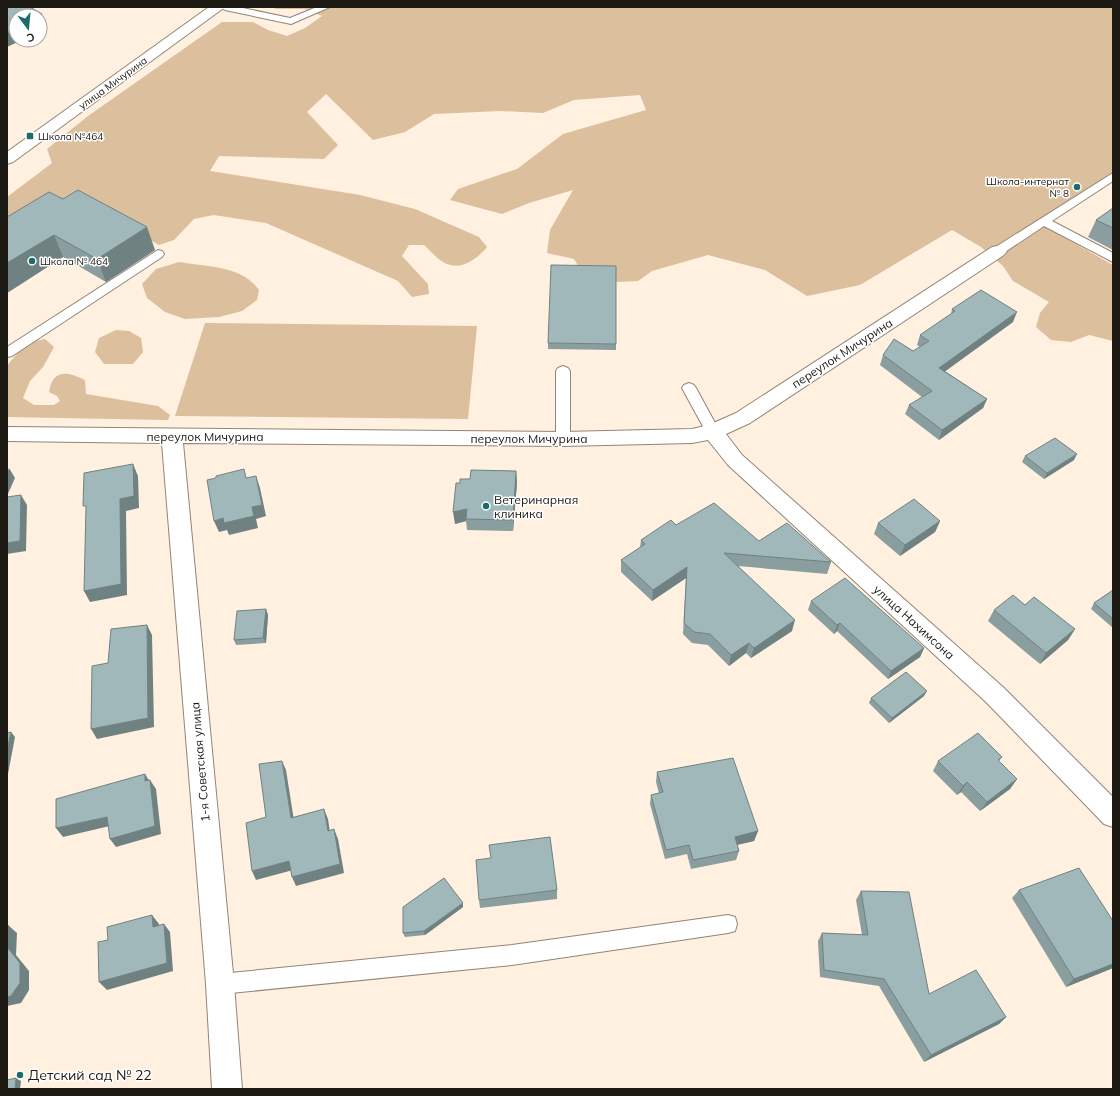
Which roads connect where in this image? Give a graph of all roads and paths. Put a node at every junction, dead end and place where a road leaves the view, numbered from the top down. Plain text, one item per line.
1 (218, 7) edge
2 (226, 7) edge
3 (325, 7) edge
4 (7, 158) edge
5 (1113, 176) edge
6 (1044, 221) junction
7 (998, 251) joint
8 (158, 254) dead end
9 (1113, 258) edge
10 (7, 353) edge
11 (563, 371) dead end
12 (689, 388) dead end
13 (713, 432) junction
14 (7, 434) edge
15 (172, 435) junction
16 (563, 439) junction
17 (1113, 816) edge
18 (728, 924) dead end
19 (220, 984) junction
20 (227, 1089) edge

1 - 4 street, улица Мичурина
2 - 3 lane
5 - 6 lane
6 - 7 lane
6 - 9 lane
7 - 13 street, переулок Мичурина
8 - 10 lane
11 - 16 lane
12 - 13 lane
13 - 16 street, переулок Мичурина
13 - 17 street, улица Нахимсона
14 - 15 street, переулок Мичурина
15 - 16 street, переулок Мичурина
15 - 19 street, 1-я Советская улица
18 - 19 lane
19 - 20 street, 1-я Советская улица

